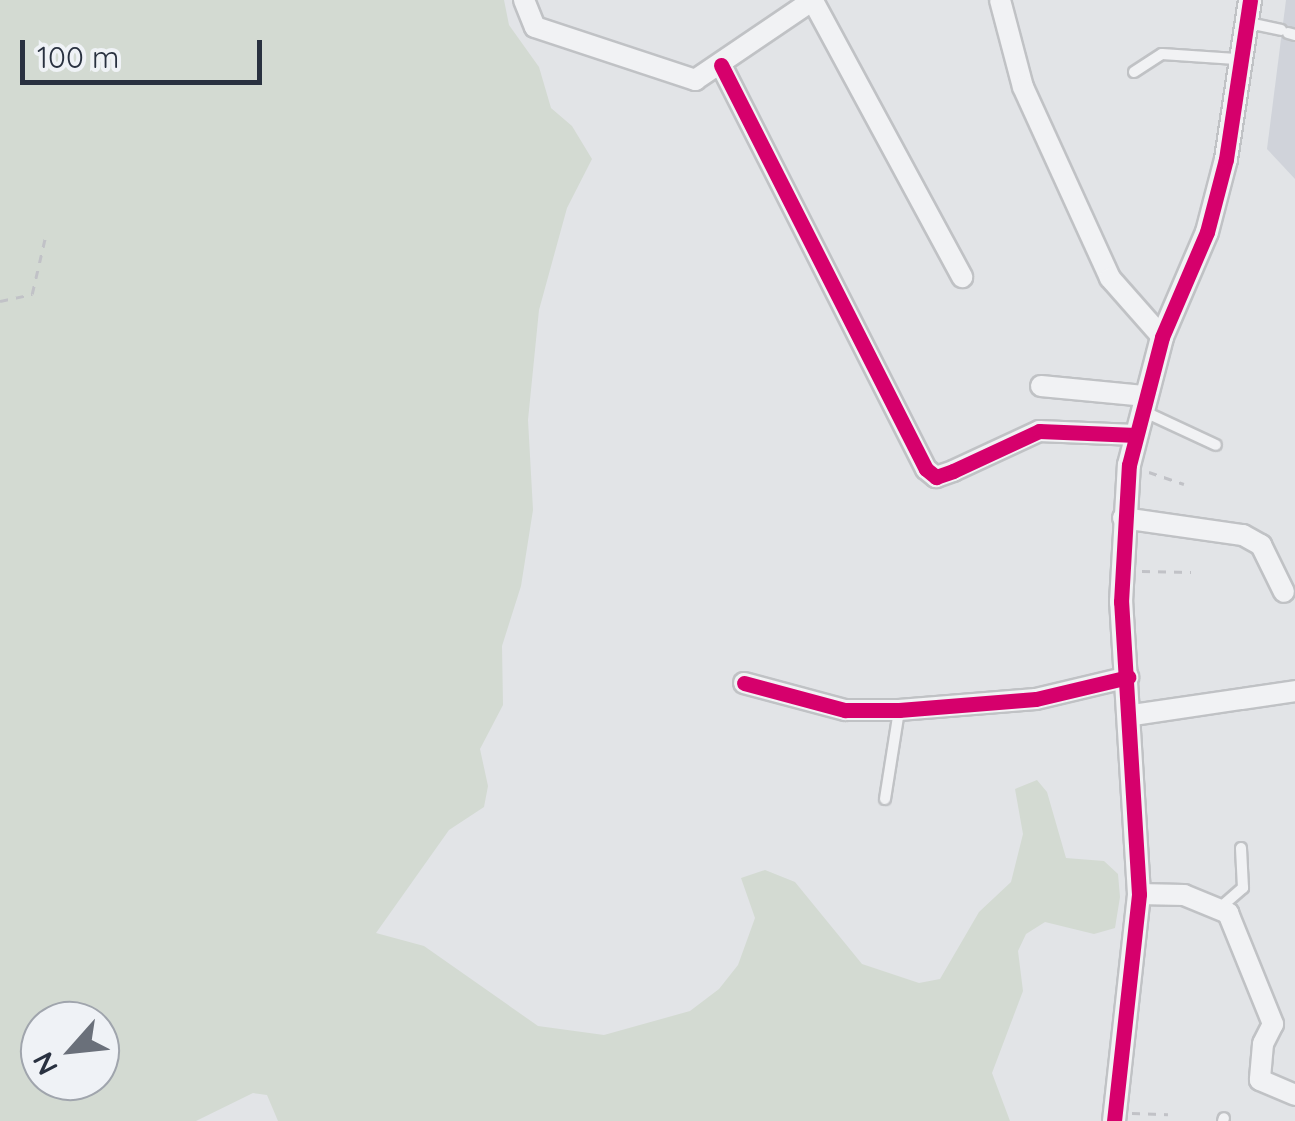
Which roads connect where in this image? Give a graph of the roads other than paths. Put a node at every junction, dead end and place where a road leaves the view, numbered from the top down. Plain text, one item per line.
1 (524, 0) edge
2 (813, 0) edge
3 (1000, 0) edge
4 (1247, 11) edge
5 (1288, 33) edge
6 (1236, 59) junction
7 (721, 66) junction
8 (1134, 72) dead end
9 (962, 278) dead end
10 (1162, 337) junction
11 (1041, 386) dead end
12 (1143, 403) junction
13 (1136, 436) junction
14 (1216, 445) dead end
15 (1123, 518) junction
16 (1284, 592) dead end
17 (1128, 677) junction
18 (744, 683) dead end
19 (1295, 691) edge
20 (899, 710) junction
21 (1132, 715) junction
22 (886, 799) dead end
23 (1240, 848) dead end
24 (1139, 894) junction
25 (1222, 906) junction
26 (1295, 1096) edge
27 (1115, 1117) edge

1 - 7 street
2 - 7 street
2 - 9 street
3 - 10 street
4 - 5 lane
4 - 6 street
6 - 8 lane
6 - 10 street
7 - 13 street
10 - 12 street
11 - 12 street
12 - 13 street
12 - 14 lane
13 - 15 street
15 - 16 street
15 - 17 street
17 - 20 street
17 - 21 street
18 - 20 street
19 - 21 street
20 - 22 lane
21 - 24 street
23 - 25 lane
24 - 25 street
24 - 27 street
25 - 26 street

